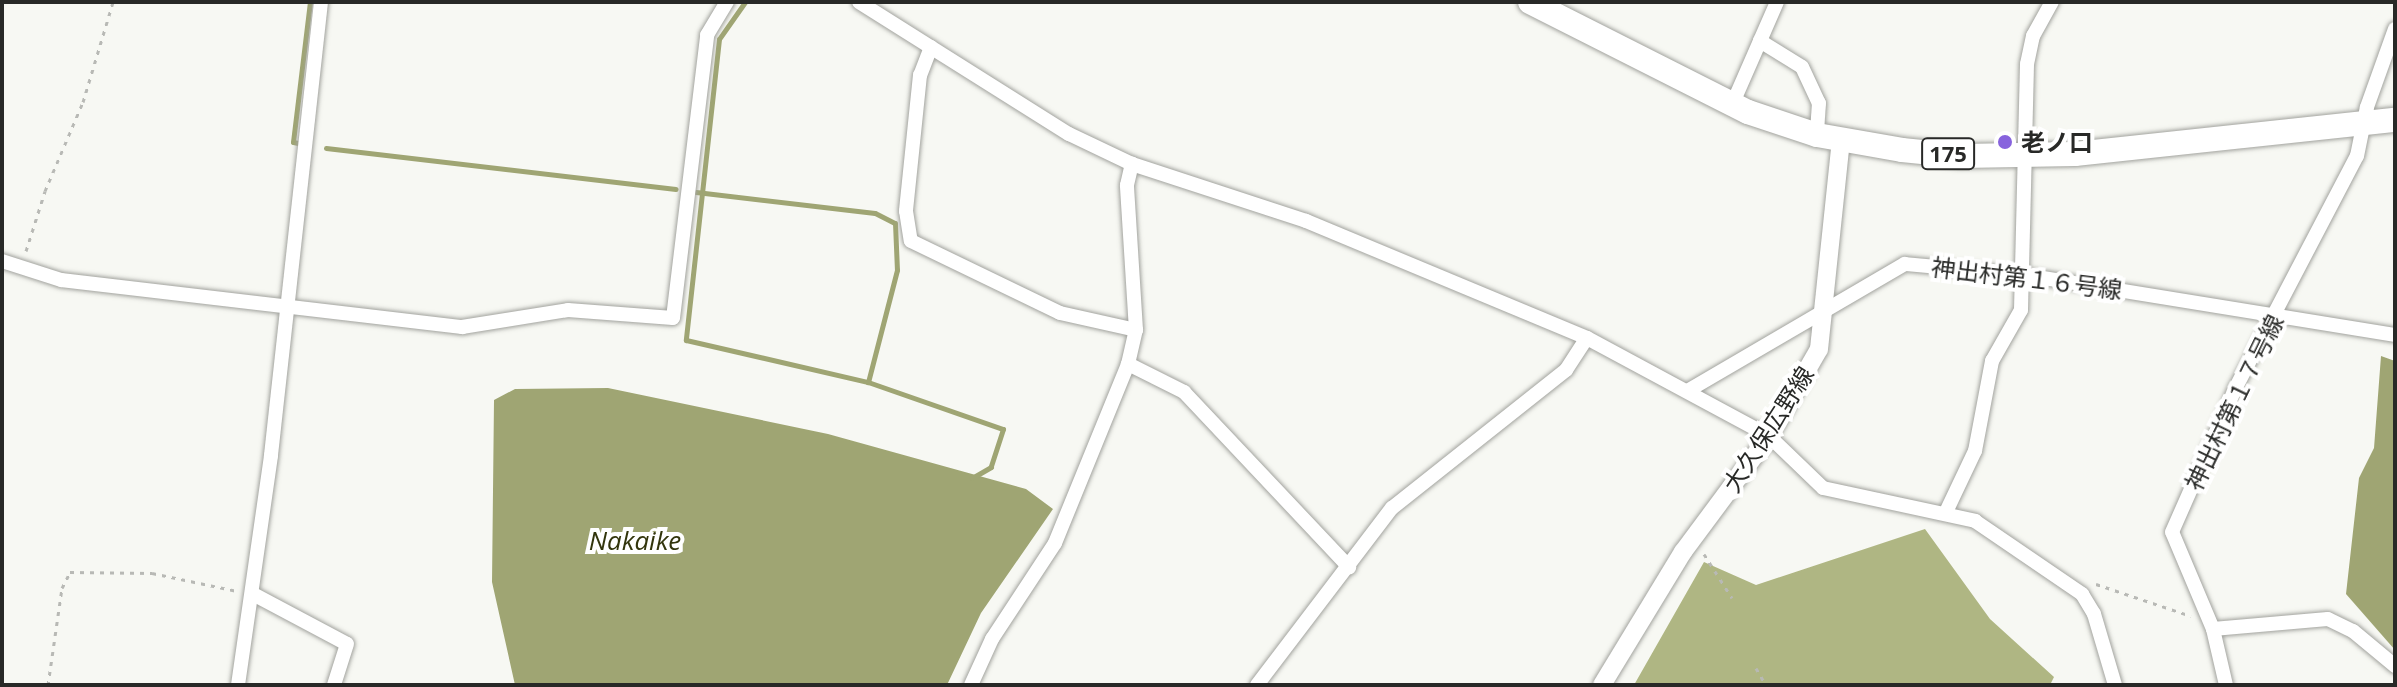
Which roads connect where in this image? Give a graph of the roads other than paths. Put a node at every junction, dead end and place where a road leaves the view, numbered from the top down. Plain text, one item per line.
1 (321, 2) edge
2 (727, 2) edge
3 (859, 2) edge
4 (1530, 2) edge
5 (1777, 2) edge
6 (2052, 2) edge
7 (882, 8) edge
8 (2395, 29) edge
9 (1760, 41) junction
10 (931, 47) junction
11 (1732, 105) junction
12 (2395, 120) edge
13 (2362, 124) junction
14 (1829, 138) junction
15 (2029, 156) junction
16 (1132, 164) junction
17 (2, 261) edge
18 (2025, 275) junction
19 (286, 309) junction
20 (1827, 311) junction
21 (2276, 315) junction
22 (1136, 330) junction
23 (2395, 335) edge
24 (1587, 338) junction
25 (1128, 364) junction
26 (1689, 390) junction
27 (1769, 436) junction
28 (1946, 512) junction
29 (1349, 567) junction
30 (253, 594) junction
31 (2213, 629) junction
32 (2395, 666) edge
33 (238, 685) edge
34 (334, 685) edge
35 (971, 685) edge
36 (1257, 685) edge
37 (1602, 685) edge
38 (2115, 685) edge
39 (2226, 685) edge

1 - 19 street
2 - 19 street
3 - 7 street
4 - 11 highway, 175
5 - 9 street
6 - 15 street
7 - 10 street
8 - 13 street, 神出村第１７号線
9 - 11 street
9 - 14 street
10 - 16 street
10 - 22 street
11 - 14 highway, 175
12 - 13 highway, 175
13 - 15 highway, 175
13 - 21 street, 神出村第１７号線
14 - 15 highway, 175
14 - 20 street, 大久保広野線
15 - 18 street
16 - 22 street
16 - 24 street
17 - 19 street
18 - 20 street, 神出村第１６号線
18 - 21 street, 神出村第１６号線
18 - 28 street
19 - 30 street
20 - 26 street, 神出村第１６号線
20 - 27 street, 大久保広野線
21 - 23 street, 神出村第１６号線
21 - 31 street, 神出村第１７号線
22 - 25 street
24 - 26 street
24 - 29 street
25 - 29 street
25 - 35 street
26 - 27 street
27 - 28 street
27 - 37 street, 大久保広野線
28 - 38 street
29 - 36 street
30 - 33 street
30 - 34 street
31 - 32 street
31 - 39 street, 神出村第１７号線

